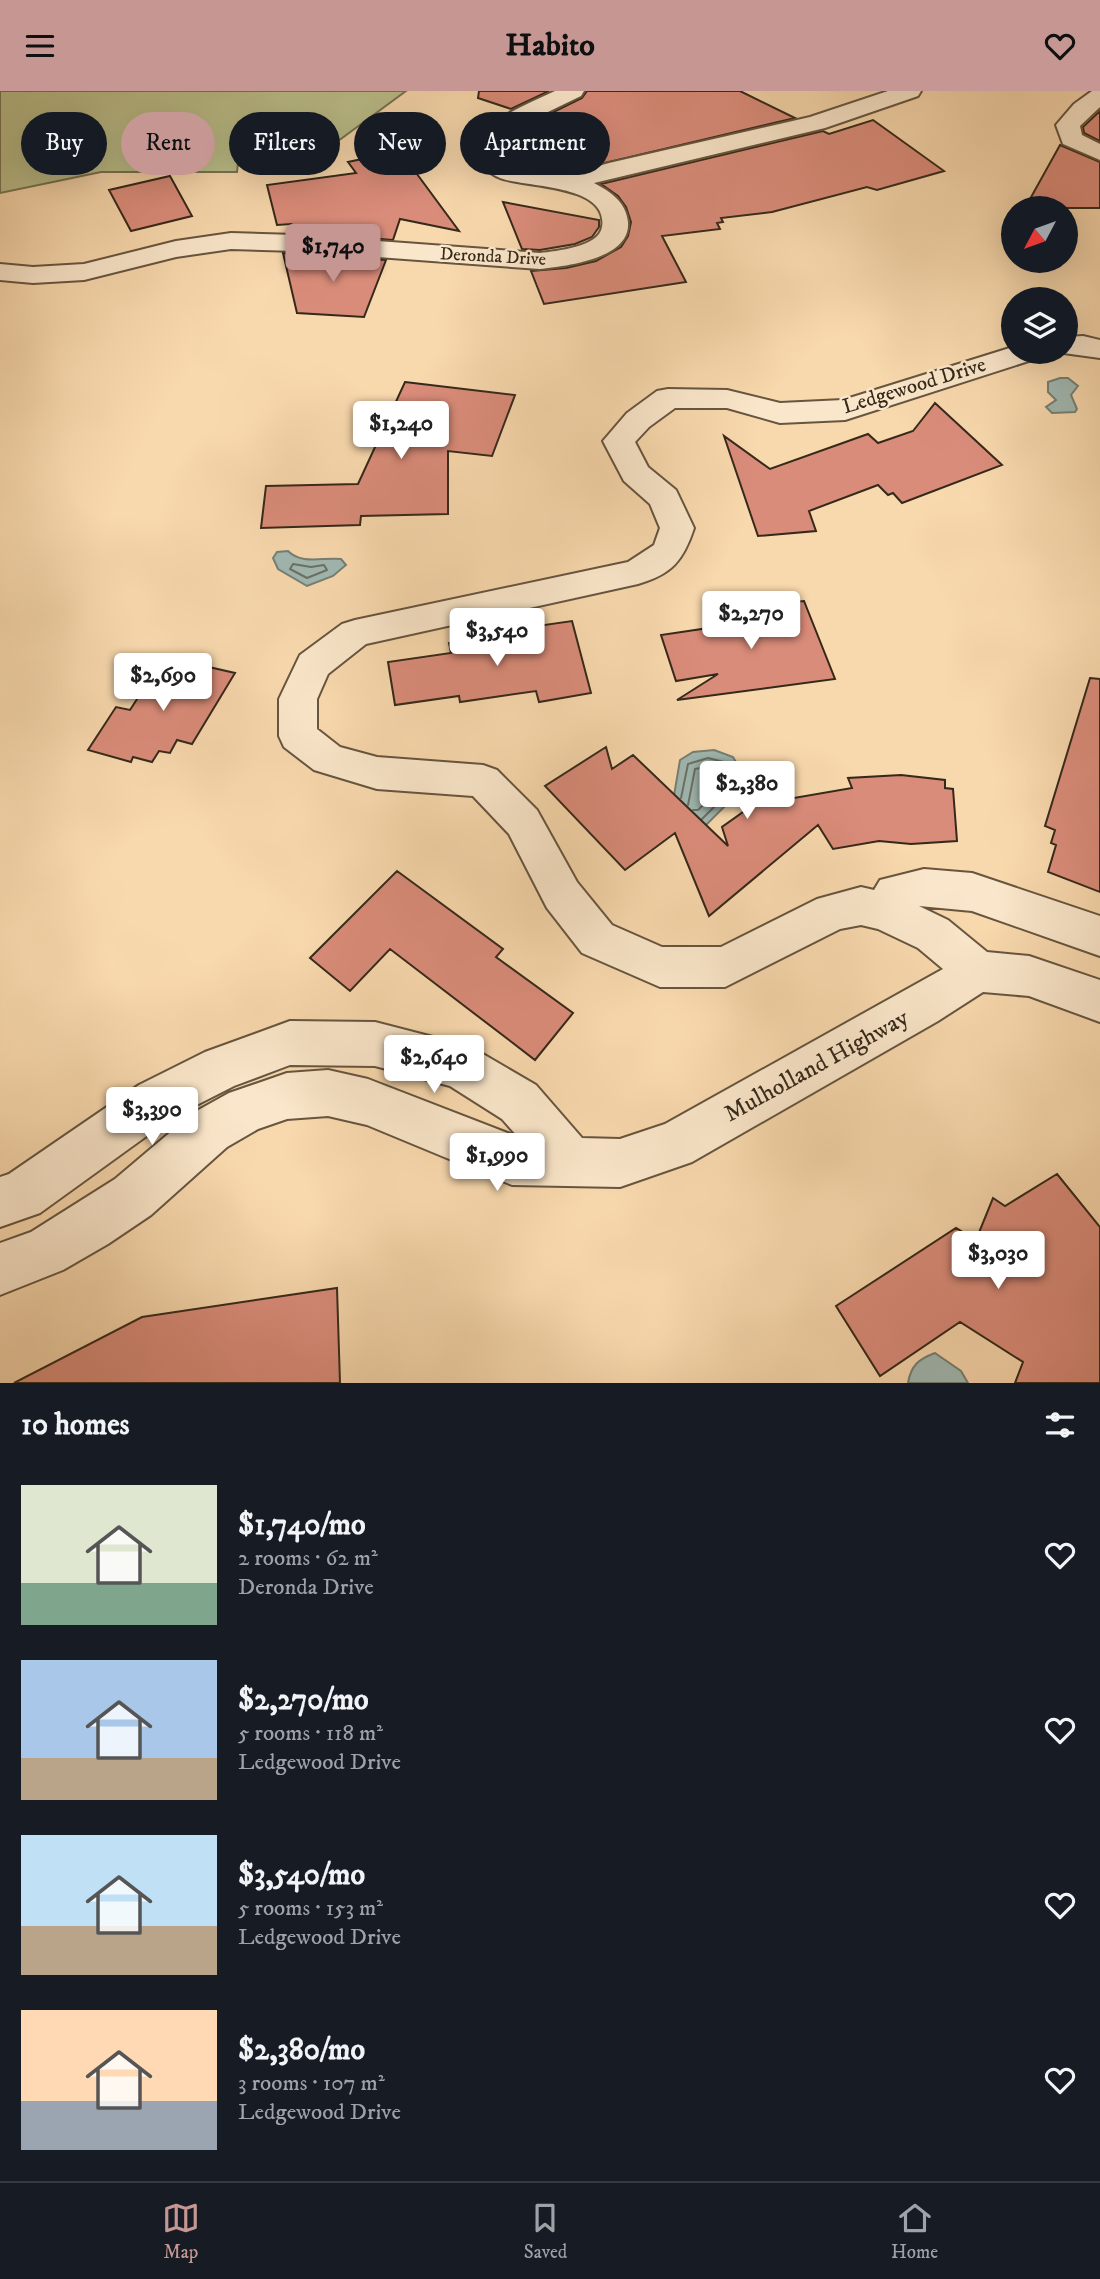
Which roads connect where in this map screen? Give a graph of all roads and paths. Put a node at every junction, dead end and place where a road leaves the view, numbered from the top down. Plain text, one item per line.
1 (573, 91) edge
2 (910, 91) edge
3 (1100, 96) edge
4 (1100, 153) edge
5 (568, 183) junction
6 (0, 272) edge
7 (1078, 345) edge
8 (1100, 349) edge
9 (1001, 361) edge
10 (885, 911) junction
11 (1087, 932) edge
12 (978, 971) junction
13 (1058, 985) junction
14 (1100, 1001) edge
15 (572, 1163) junction
16 (0, 1202) edge
17 (0, 1269) edge

1 - 5 street, Deronda Drive
2 - 5 street
3 - 4 street
5 - 6 street, Deronda Drive
7 - 8 street
9 - 10 street, Ledgewood Drive
10 - 11 street
10 - 12 street, Ledgewood Drive
11 - 13 street
12 - 13 street
12 - 15 street, Mulholland Highway
13 - 14 street
15 - 16 street
15 - 17 street, Mulholland Highway

